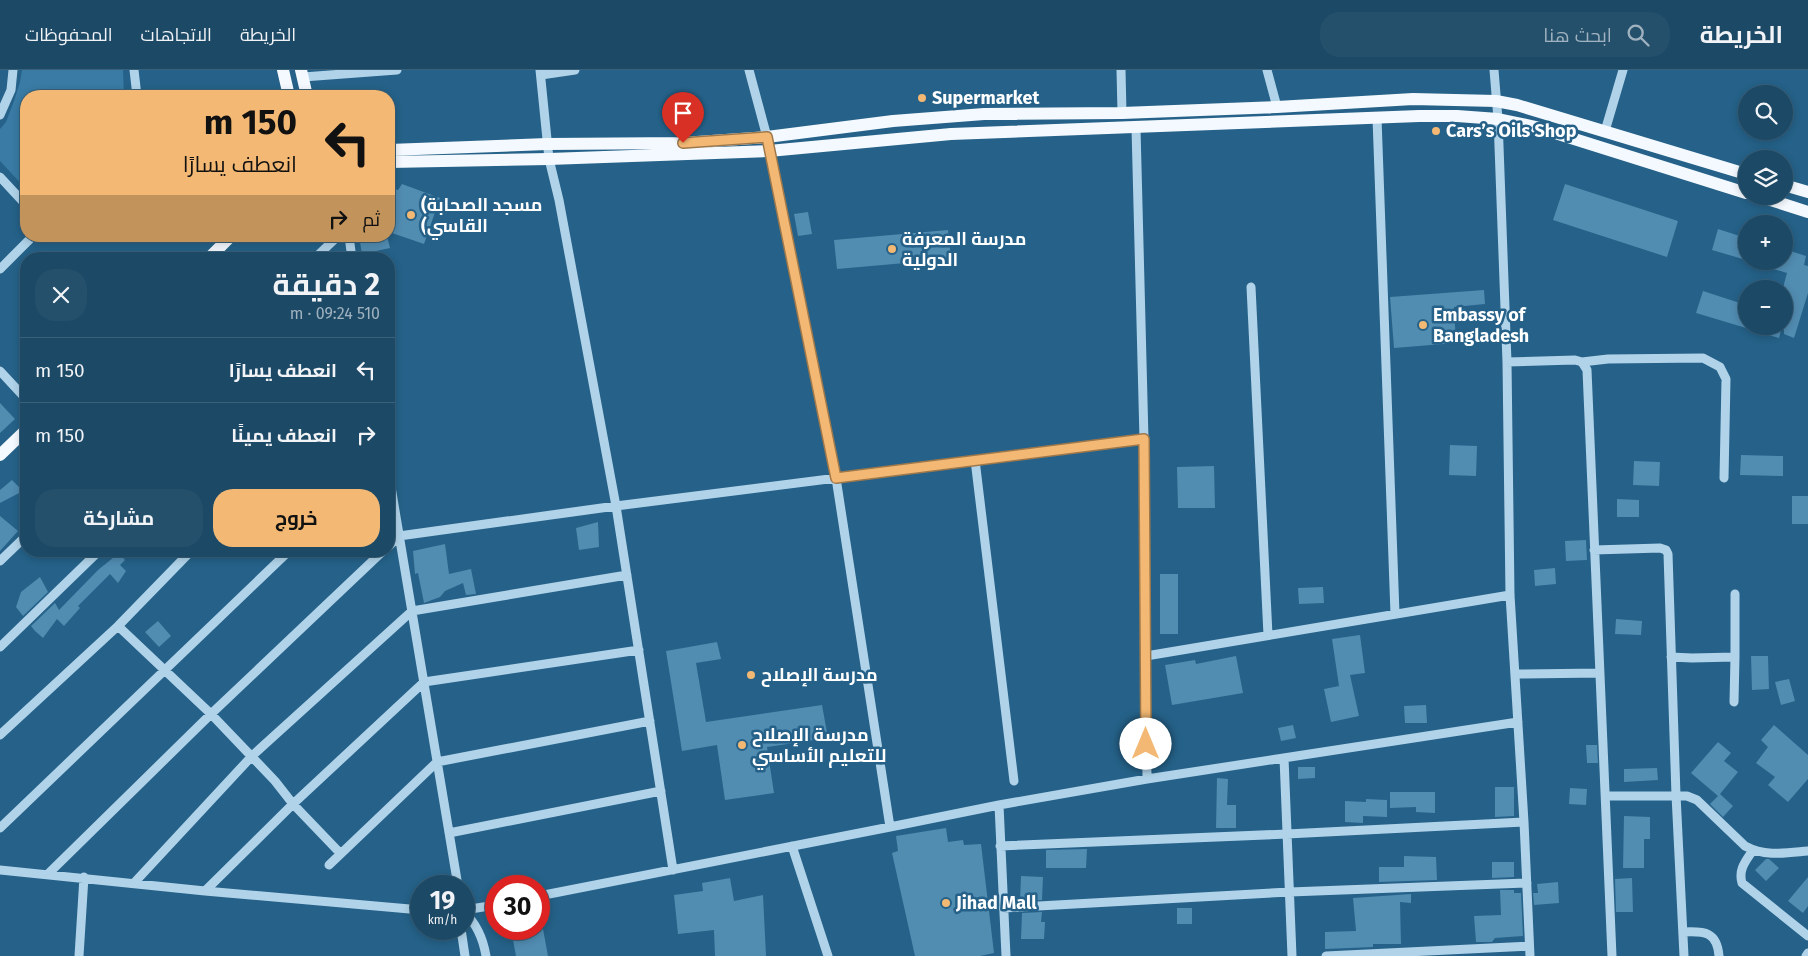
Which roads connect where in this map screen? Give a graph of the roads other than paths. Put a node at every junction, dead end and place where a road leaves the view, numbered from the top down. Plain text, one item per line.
1 (13, 70) edge
2 (134, 70) edge
3 (283, 70) edge
4 (397, 70) edge
5 (575, 70) edge
6 (748, 70) edge
7 (1121, 70) edge
8 (1267, 70) edge
9 (1494, 70) edge
10 (1623, 70) edge
11 (540, 72) edge
12 (302, 73) edge
13 (136, 90) edge
14 (288, 90) edge
15 (306, 90) edge
16 (1496, 101) junction
17 (1277, 107) junction
18 (1122, 113) junction
19 (0, 115) edge
20 (1377, 118) junction
21 (1498, 119) junction
22 (1136, 128) junction
23 (1605, 131) junction
24 (767, 137) junction
25 (547, 144) junction
26 (395, 150) edge
27 (769, 151) junction
28 (549, 159) junction
29 (395, 162) edge
30 (1738, 172) edge
31 (0, 177) edge
32 (1793, 188) edge
33 (1738, 190) edge
34 (1808, 192) edge
35 (20, 199) edge
36 (1786, 205) edge
37 (1808, 212) edge
38 (27, 242) edge
39 (225, 242) edge
40 (332, 242) edge
41 (215, 252) edge
42 (321, 252) edge
43 (0, 269) edge
44 (1251, 287) dead end
45 (1506, 362) junction
46 (1582, 362) junction
47 (0, 372) edge
48 (20, 393) edge
49 (20, 436) edge
50 (1144, 439) junction
51 (0, 455) edge
52 (975, 460) junction
53 (836, 478) junction
54 (1724, 478) dead end
55 (616, 506) junction
56 (395, 512) edge
57 (399, 536) junction
58 (395, 540) edge
59 (20, 542) edge
60 (1594, 550) junction
61 (93, 557) edge
62 (185, 557) edge
63 (283, 557) edge
64 (377, 557) edge
65 (0, 561) edge
66 (627, 575) junction
67 (1735, 594) dead end
68 (1510, 595) junction
69 (412, 610) junction
70 (1395, 614) junction
71 (118, 626) junction
72 (1268, 635) junction
73 (0, 647) edge
74 (639, 650) junction
75 (1146, 656) junction
76 (1670, 657) junction
77 (1735, 658) junction
78 (165, 670) junction
79 (1599, 673) junction
80 (1516, 674) junction
81 (424, 682) junction
82 (1734, 702) dead end
83 (211, 714) junction
84 (650, 721) junction
85 (1518, 722) junction
86 (0, 735) edge
87 (252, 756) junction
88 (1284, 758) junction
89 (437, 762) junction
90 (1147, 779) junction
91 (1014, 782) dead end
92 (661, 791) junction
93 (1676, 795) junction
94 (1607, 796) junction
95 (293, 804) junction
96 (999, 805) junction
97 (1524, 822) junction
98 (0, 828) edge
99 (890, 828) junction
100 (449, 832) junction
101 (1288, 834) junction
102 (792, 846) junction
103 (1000, 846) junction
104 (1753, 850) junction
105 (1808, 851) edge
106 (340, 853) junction
107 (330, 865) dead end
108 (0, 870) edge
109 (673, 870) junction
110 (48, 874) junction
111 (456, 875) edge
112 (84, 877) junction
113 (134, 883) junction
114 (1527, 883) junction
115 (206, 891) junction
116 (1290, 892) junction
117 (550, 894) edge
118 (1004, 908) junction
119 (410, 909) edge
120 (475, 925) edge
121 (1684, 932) junction
122 (1808, 936) edge
123 (463, 940) edge
124 (1529, 946) junction
125 (80, 956) edge
126 (465, 956) edge
127 (486, 956) edge
128 (828, 956) edge
129 (1006, 956) edge
130 (1292, 956) edge
131 (1326, 956) edge
132 (1530, 956) edge
133 (1612, 956) edge
134 (1684, 956) edge
135 (1719, 956) edge

1 - 19 street
2 - 13 street
3 - 14 main road
4 - 12 street
5 - 11 street
6 - 24 street
7 - 18 street
8 - 17 street
9 - 16 street
10 - 23 street
11 - 25 street
12 - 15 main road
16 - 17 main road
16 - 21 street
16 - 23 main road
17 - 18 main road
18 - 24 main road
20 - 21 main road
20 - 22 main road
20 - 70 street
21 - 33 main road
21 - 45 street
22 - 27 main road
22 - 50 street
23 - 30 main road
24 - 25 main road
24 - 27 street
25 - 26 main road
25 - 28 street
27 - 28 main road
27 - 53 street
28 - 29 main road
28 - 55 street
31 - 35 street
32 - 34 main road
36 - 37 main road
38 - 43 street
39 - 41 main road
40 - 42 street
44 - 72 street
45 - 46 street
45 - 68 street
46 - 54 street
46 - 60 street
47 - 48 street
49 - 51 main road
50 - 52 street
50 - 75 street
52 - 53 street
52 - 91 street
53 - 55 street
53 - 99 street
55 - 57 street
55 - 66 street
56 - 57 street
57 - 58 street
57 - 69 street
59 - 65 street
60 - 76 street
60 - 79 street
61 - 73 street
62 - 71 street
63 - 78 street
64 - 83 street
66 - 69 street
66 - 74 street
67 - 77 street
68 - 70 street
68 - 80 street
69 - 81 street
69 - 87 street
70 - 72 street
71 - 78 street
71 - 86 street
72 - 75 street
74 - 81 street
74 - 84 street
75 - 90 street
76 - 77 street
76 - 93 street
77 - 82 street
78 - 83 street
78 - 98 street
79 - 80 street
79 - 94 street
80 - 85 street
81 - 89 street
81 - 95 street
83 - 87 street
83 - 110 street
84 - 89 street
84 - 92 street
85 - 88 street
85 - 97 street
87 - 95 street
87 - 113 street
88 - 90 street
88 - 101 street
89 - 100 street
89 - 106 street
90 - 96 street
92 - 100 street
92 - 109 street
93 - 94 street
93 - 104 street
93 - 121 street
94 - 133 street
95 - 106 street
95 - 115 street
96 - 99 street
96 - 103 street
97 - 101 street
97 - 114 street
99 - 102 street
100 - 111 street
101 - 103 street
101 - 116 street
102 - 109 street
102 - 128 street
103 - 118 street
104 - 105 street
104 - 122 street
106 - 107 street
108 - 110 street
109 - 117 street
110 - 112 street
112 - 113 street
112 - 125 street
113 - 115 street
114 - 116 street
114 - 124 street
115 - 119 street
116 - 118 street
116 - 130 street
118 - 129 street
120 - 127 street
121 - 134 street
121 - 135 street
123 - 126 street
124 - 131 street
124 - 132 street

